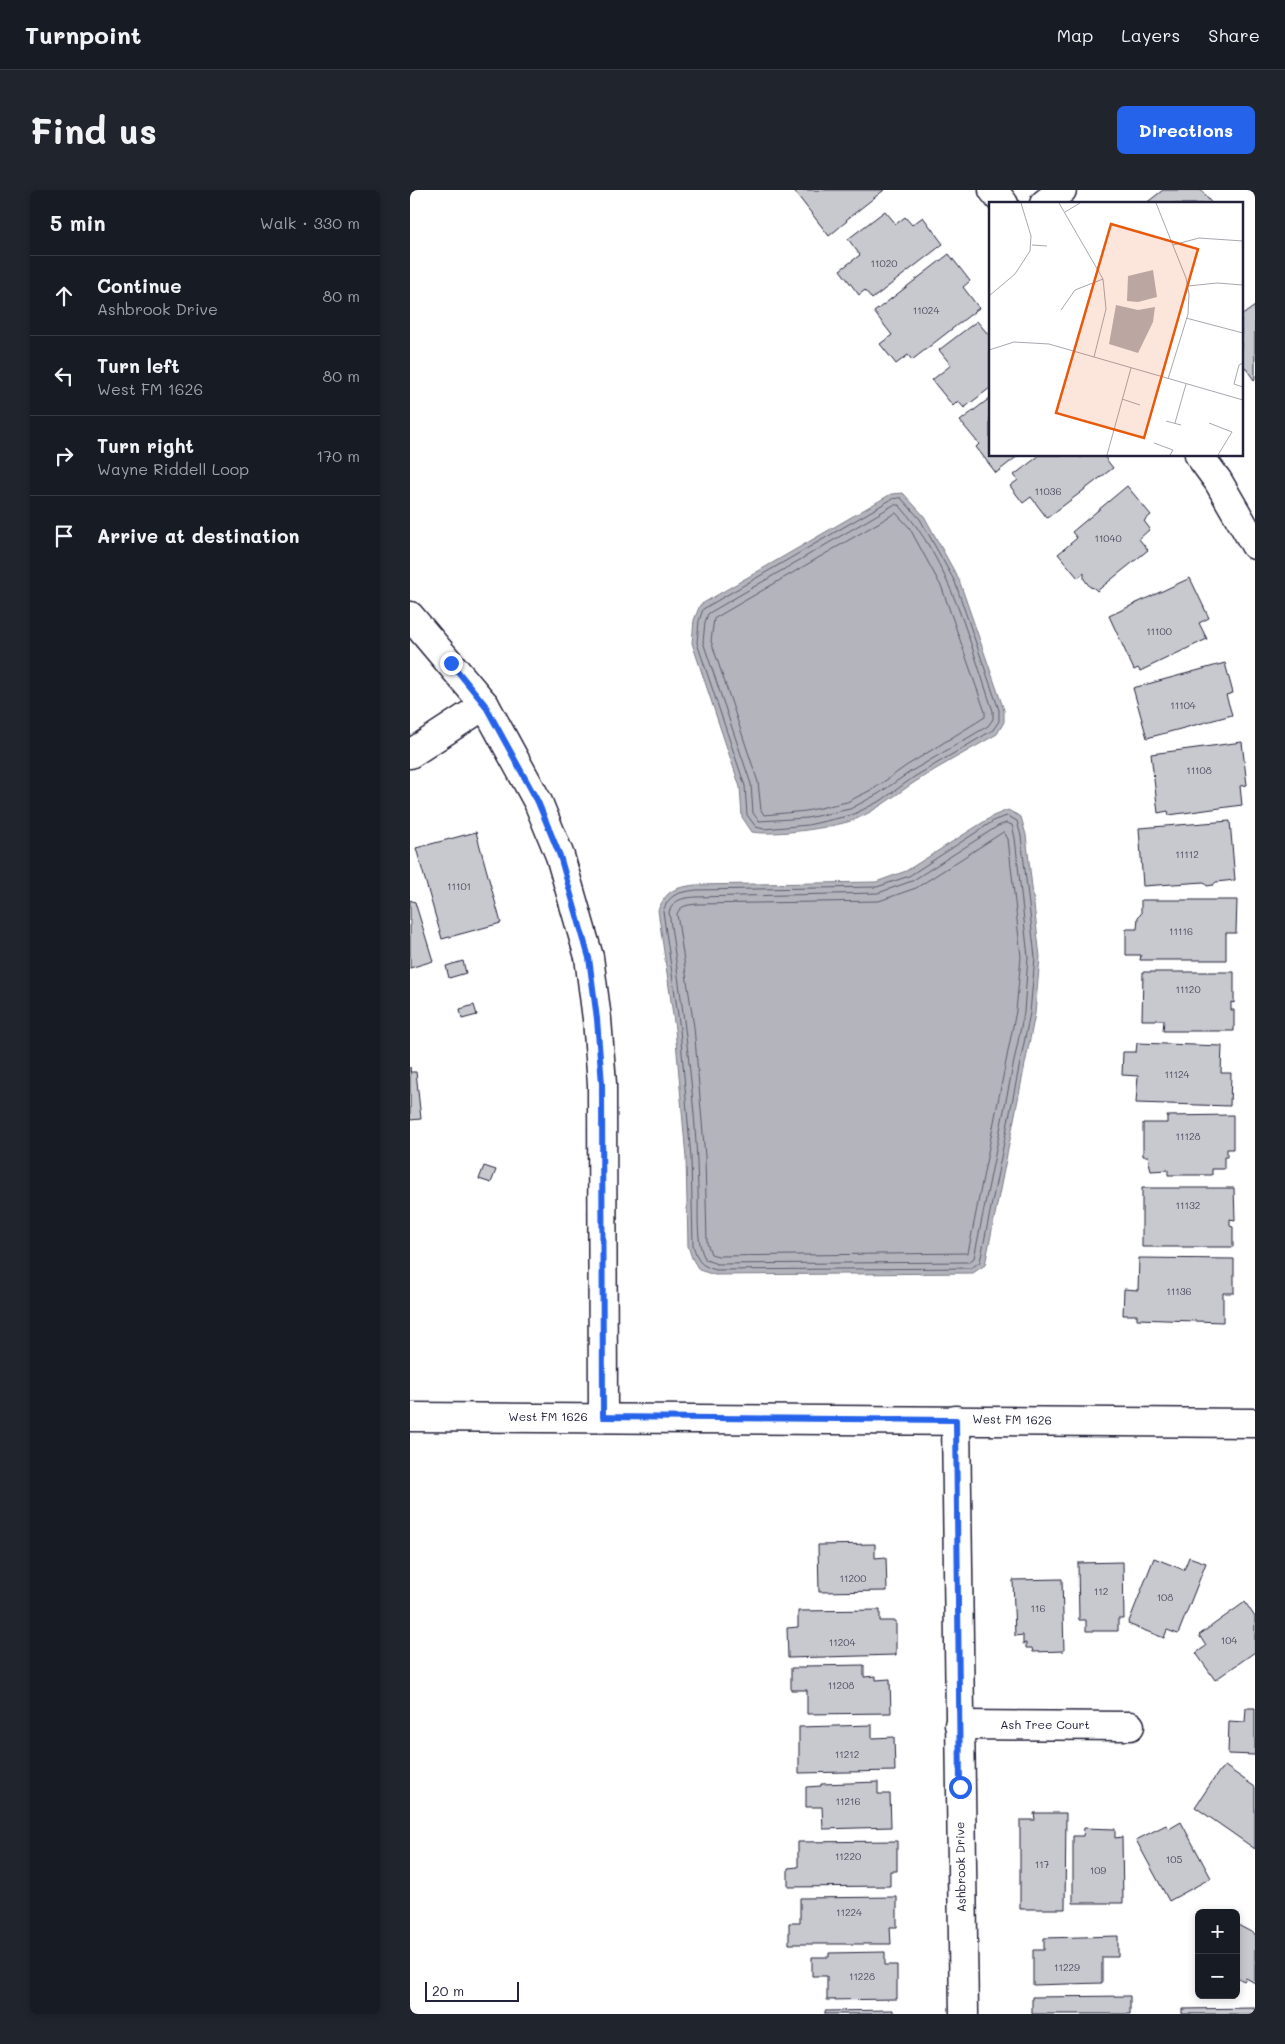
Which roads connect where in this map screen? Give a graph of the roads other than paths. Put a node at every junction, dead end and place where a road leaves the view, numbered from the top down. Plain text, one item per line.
1 (993, 190) edge
2 (1062, 190) edge
3 (1002, 202) edge
4 (1047, 202) edge
5 (1200, 456) edge
6 (1255, 545) edge
7 (410, 616) edge
8 (485, 705) junction
9 (410, 754) edge
10 (410, 1417) edge
11 (603, 1417) junction
12 (956, 1420) junction
13 (1255, 1423) edge
14 (959, 1725) junction
15 (1130, 1726) dead end
16 (964, 2014) edge

1 - 3 street
2 - 4 street
5 - 6 street
7 - 8 street
8 - 9 street
8 - 11 street
10 - 11 street, West FM 1626
11 - 12 street, West FM 1626
12 - 13 street, West FM 1626
12 - 14 street, Ashbrook Drive
14 - 15 street, Ash Tree Court
14 - 16 street, Ashbrook Drive

